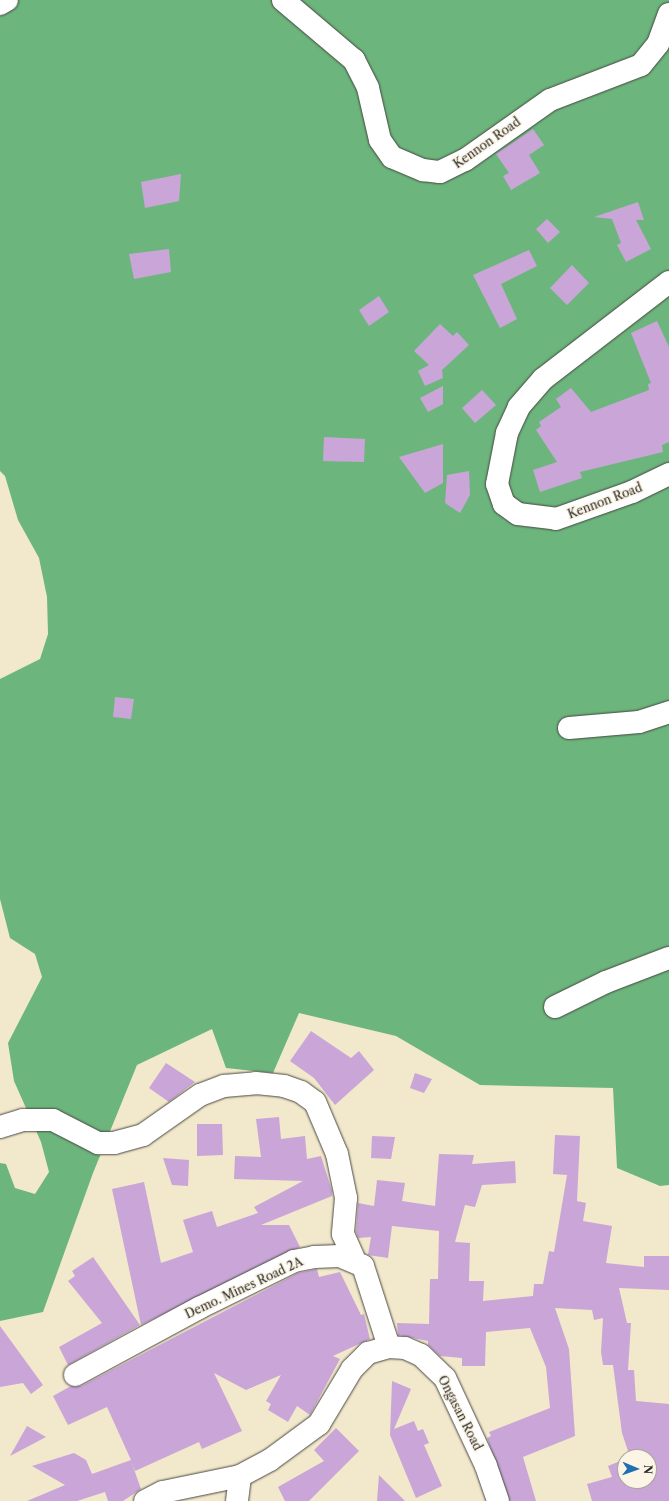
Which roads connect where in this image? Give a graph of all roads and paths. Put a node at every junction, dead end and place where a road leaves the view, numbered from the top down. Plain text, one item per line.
1 (7, 0) edge
2 (283, 0) edge
3 (0, 4) edge
4 (669, 14) edge
5 (669, 282) edge
6 (669, 474) edge
7 (669, 712) edge
8 (569, 728) dead end
9 (669, 958) edge
10 (556, 1007) dead end
11 (0, 1127) edge
12 (354, 1260) junction
13 (389, 1347) junction
14 (75, 1375) dead end
15 (240, 1476) junction
16 (145, 1501) edge
17 (237, 1501) edge
18 (498, 1501) edge

1 - 3 main road
2 - 4 main road, Kennon Road
5 - 6 main road, Kennon Road
7 - 8 main road
9 - 10 main road
11 - 12 main road
12 - 13 main road
12 - 14 main road, Demo. Mines Road 2A
13 - 15 main road, Ongasan Road
13 - 18 main road, Ongasan Road
15 - 16 main road, Ongasan Road
15 - 17 main road

